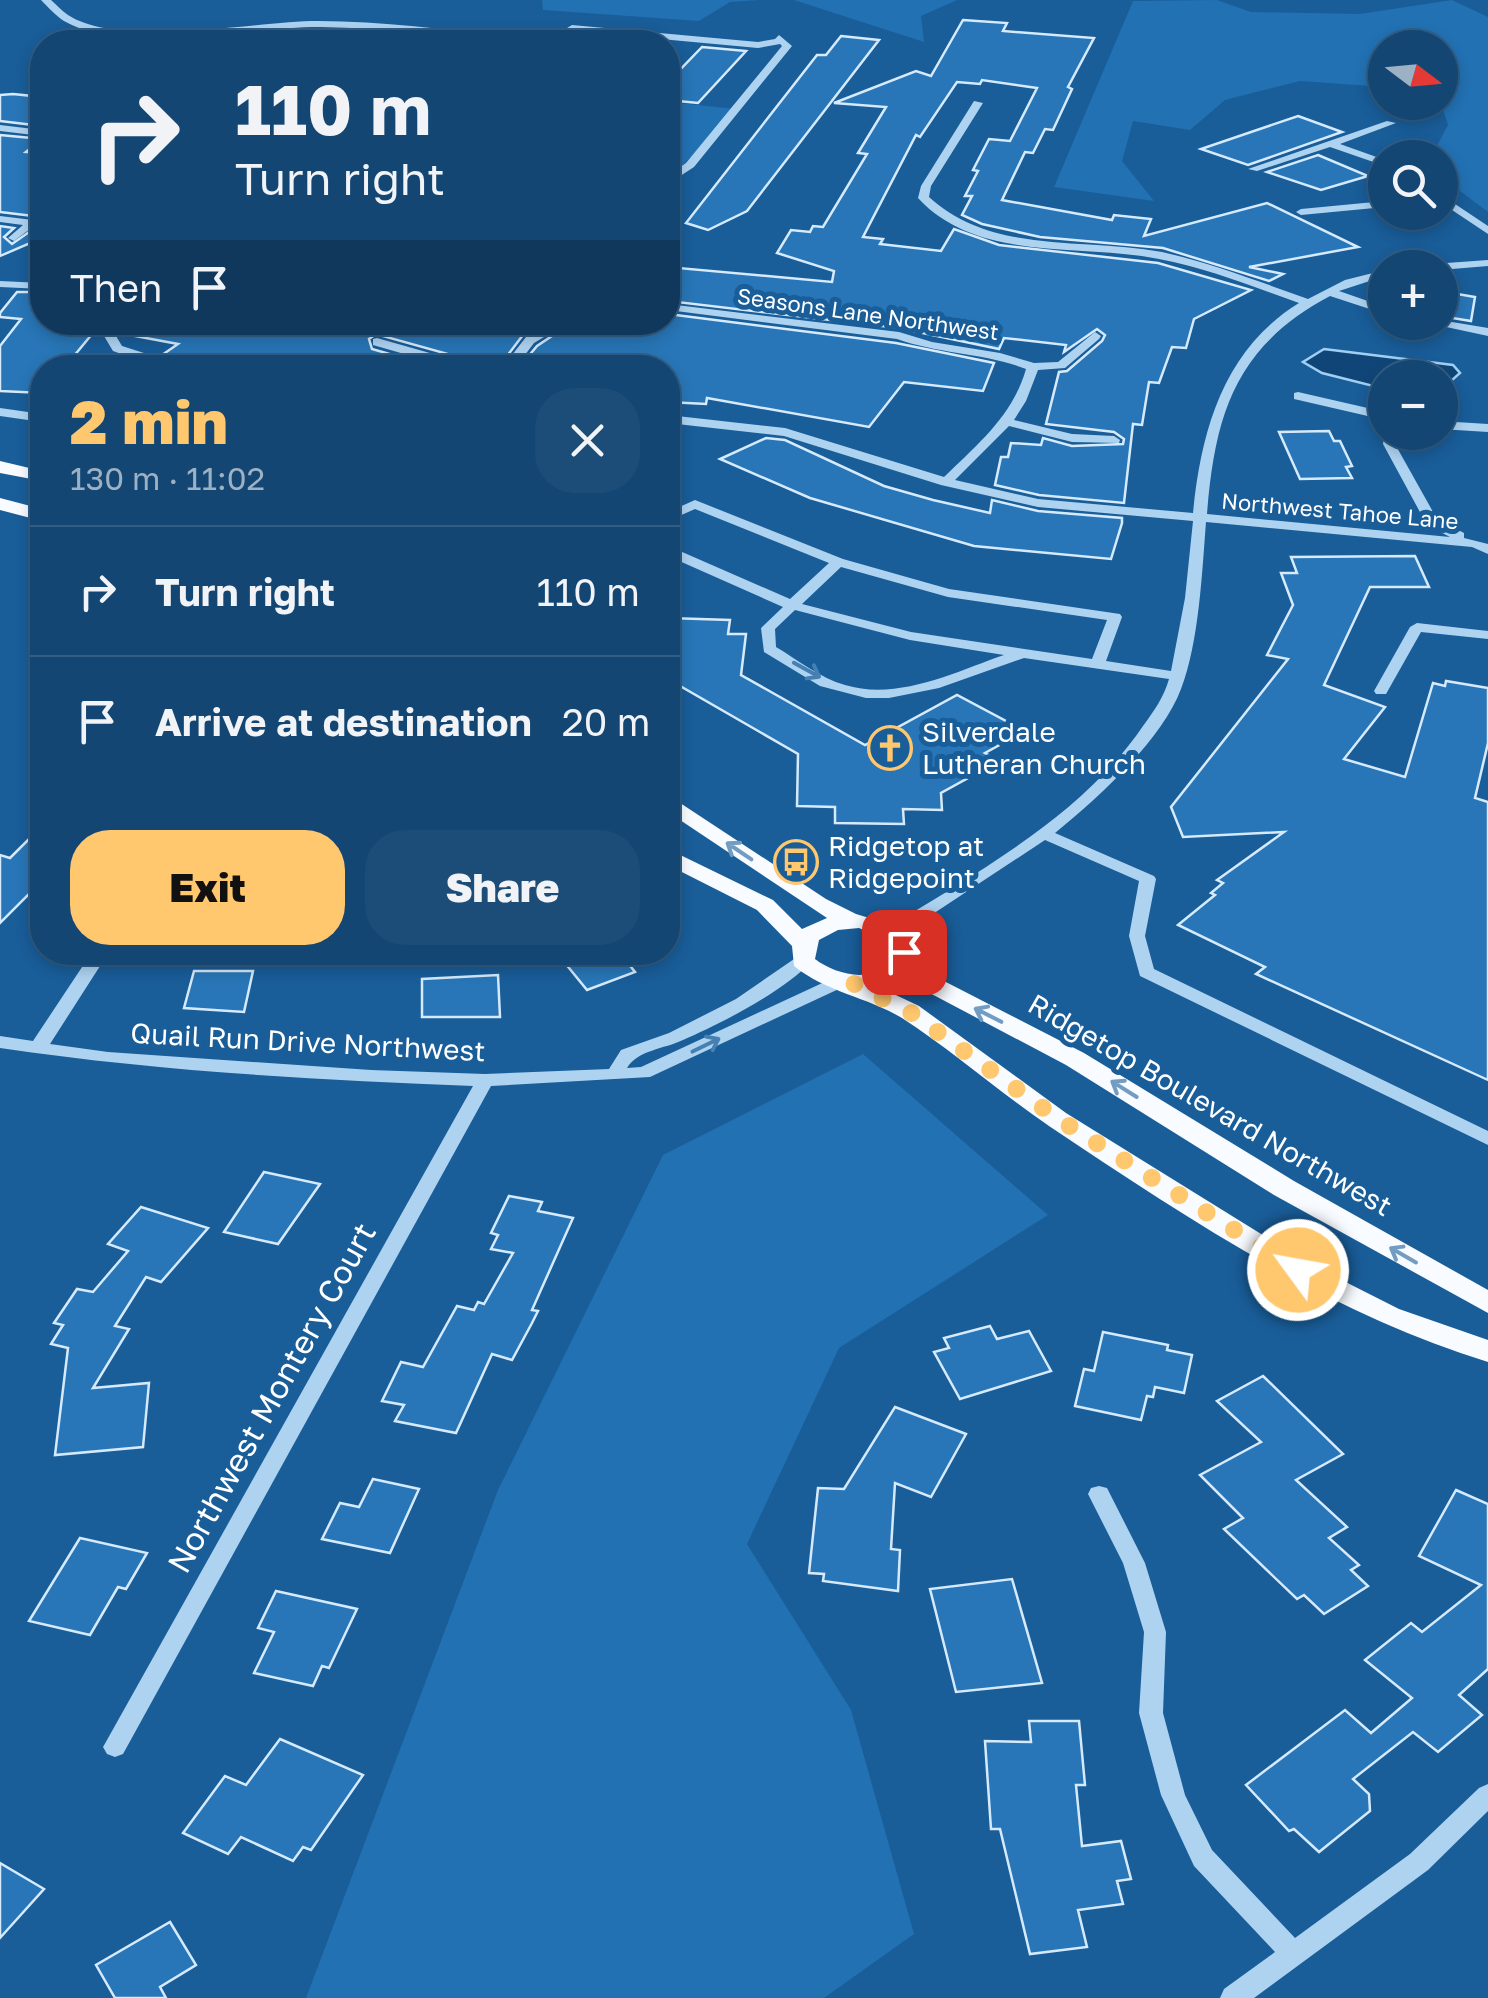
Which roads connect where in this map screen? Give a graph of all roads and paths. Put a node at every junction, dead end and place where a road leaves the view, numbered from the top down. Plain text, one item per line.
1 (46, 0) edge
2 (116, 30) edge
3 (241, 30) edge
4 (389, 30) edge
5 (680, 37) edge
6 (978, 102) dead end
7 (1391, 122) dead end
8 (0, 128) edge
9 (30, 132) edge
10 (1330, 144) junction
11 (1368, 157) edge
12 (1253, 169) dead end
13 (680, 172) edge
14 (1368, 206) edge
15 (1458, 210) edge
16 (1301, 212) dead end
17 (0, 219) edge
18 (30, 223) edge
19 (30, 225) edge
20 (1488, 231) edge
21 (14, 238) dead end
22 (1488, 263) edge
23 (1458, 265) edge
24 (1368, 278) edge
25 (0, 284) edge
26 (30, 285) edge
27 (1327, 291) junction
28 (1309, 302) junction
29 (1368, 306) edge
30 (680, 309) edge
31 (1458, 327) edge
32 (1488, 332) edge
33 (111, 335) edge
34 (539, 335) edge
35 (1095, 336) dead end
36 (377, 342) dead end
37 (136, 355) edge
38 (422, 355) edge
39 (518, 355) edge
40 (1033, 368) junction
41 (1298, 396) dead end
42 (0, 412) edge
43 (1368, 412) edge
44 (30, 416) edge
45 (680, 420) edge
46 (1007, 422) junction
47 (1458, 426) edge
48 (1488, 428) edge
49 (1114, 440) dead end
50 (1392, 450) edge
51 (0, 467) edge
52 (30, 473) edge
53 (946, 482) junction
54 (0, 504) edge
55 (680, 511) edge
56 (30, 512) edge
57 (1202, 518) junction
58 (1484, 546) edge
59 (680, 556) edge
60 (838, 562) junction
61 (791, 605) junction
62 (1488, 635) edge
63 (1025, 652) junction
64 (1098, 662) junction
65 (1176, 676) junction
66 (1380, 691) dead end
67 (680, 810) edge
68 (1047, 835) junction
69 (680, 862) edge
70 (851, 921) junction
71 (892, 933) junction
72 (803, 953) junction
73 (903, 959) junction
74 (92, 965) edge
75 (845, 984) junction
76 (0, 1042) edge
77 (37, 1049) junction
78 (615, 1073) junction
79 (486, 1080) junction
80 (1488, 1138) edge
81 (1488, 1303) edge
82 (1488, 1350) edge
83 (1099, 1494) dead end
84 (115, 1748) dead end
85 (1488, 1795) edge
86 (1292, 1953) junction
87 (1233, 1998) edge

1 - 2 street
3 - 4 street
5 - 13 street
6 - 28 street
7 - 10 street
8 - 9 street
10 - 11 street
10 - 12 street
14 - 16 street
15 - 20 street
17 - 18 street
19 - 21 street
22 - 23 street
24 - 27 street
25 - 26 street
27 - 28 street
27 - 29 street
28 - 57 street
30 - 40 street, Seasons Lane Northwest
31 - 32 street
33 - 37 street
34 - 39 street
35 - 40 street
36 - 38 street
40 - 46 street
41 - 43 street
42 - 44 street
45 - 53 street, Northwest Tahoe Lane
46 - 49 street
46 - 53 street
47 - 48 street
50 - 58 street
51 - 52 main road
53 - 57 street, Northwest Tahoe Lane
54 - 56 main road
55 - 60 street
57 - 58 street, Northwest Tahoe Lane
57 - 65 street
59 - 61 street
60 - 61 street
60 - 64 street
61 - 63 street
61 -> 63 street
62 - 66 street
63 - 64 street
64 - 65 street
65 - 68 street
70 -> 67 main road
68 - 71 street
68 - 80 street
69 - 72 main road
70 - 71 main road
70 - 72 main road
71 - 73 main road
72 - 75 main road
72 - 78 street
73 - 75 main road
81 -> 73 main road, Ridgetop Boulevard Northwest
74 - 77 street
78 -> 75 street, Quail Run Drive Northwest
75 - 82 main road
76 - 77 street, Quail Run Drive Northwest
77 - 79 street, Quail Run Drive Northwest
78 - 79 street, Quail Run Drive Northwest
79 - 84 street, Northwest Montery Court
83 - 86 street
85 - 86 street
86 - 87 street

